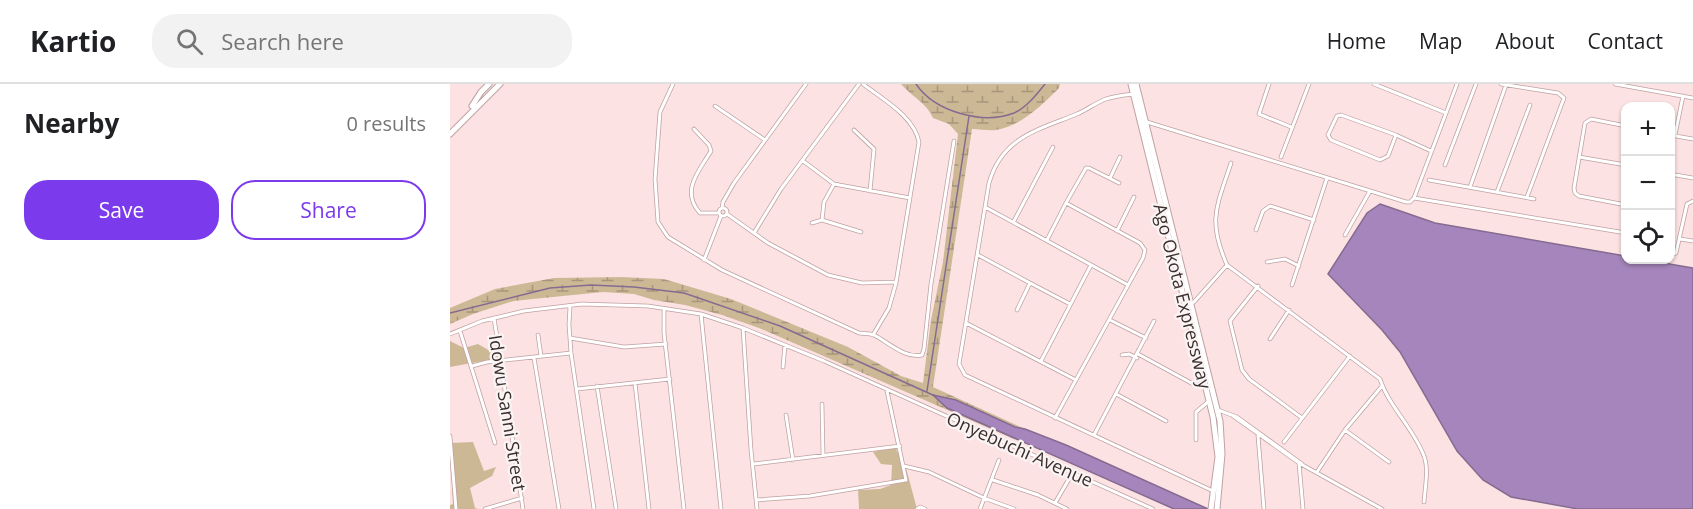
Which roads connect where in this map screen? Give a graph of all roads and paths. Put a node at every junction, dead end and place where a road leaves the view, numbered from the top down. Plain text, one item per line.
1 (500, 84) edge
2 (673, 84) edge
3 (806, 84) edge
4 (861, 84) edge
5 (1131, 84) edge
6 (1136, 84) edge
7 (1269, 84) edge
8 (1309, 84) edge
9 (1374, 84) edge
10 (1457, 84) edge
11 (1476, 84) edge
12 (1503, 84) edge
13 (1615, 84) edge
14 (487, 86) edge
15 (490, 93) junction
16 (1133, 94) junction
17 (1683, 96) junction
18 (1693, 98) edge
19 (1530, 105) dead end
20 (715, 106) dead end
21 (1446, 113) junction
22 (1145, 122) junction
23 (1621, 125) edge
24 (1675, 127) edge
25 (1292, 128) junction
26 (694, 129) dead end
27 (854, 130) dead end
28 (450, 132) edge
29 (1396, 135) junction
30 (1675, 135) edge
31 (1693, 139) edge
32 (765, 141) junction
33 (954, 141) dead end
34 (1053, 147) dead end
35 (1431, 151) junction
36 (1281, 157) dead end
37 (1579, 157) junction
38 (1120, 158) dead end
39 (803, 161) junction
40 (1231, 163) dead end
41 (1621, 164) edge
42 (1445, 165) dead end
43 (1675, 175) edge
44 (1110, 178) junction
45 (1327, 178) junction
46 (1693, 178) edge
47 (1429, 180) dead end
48 (1119, 183) dead end
49 (834, 184) junction
50 (1470, 187) junction
51 (870, 191) junction
52 (1370, 191) junction
53 (1497, 192) junction
54 (1134, 197) dead end
55 (1527, 197) junction
56 (910, 198) junction
57 (1414, 198) junction
58 (1534, 199) dead end
59 (1693, 201) edge
60 (1066, 203) junction
61 (1621, 203) edge
62 (985, 207) junction
63 (723, 208) junction
64 (726, 214) junction
65 (720, 215) junction
66 (822, 220) junction
67 (1314, 220) junction
68 (1014, 221) junction
69 (812, 223) dead end
70 (1256, 230) dead end
71 (1118, 231) junction
72 (861, 232) dead end
73 (1621, 232) edge
74 (754, 233) junction
75 (1345, 235) dead end
76 (1680, 239) junction
77 (1047, 240) junction
78 (1693, 241) edge
79 (1675, 254) edge
80 (978, 255) junction
81 (704, 260) junction
82 (1267, 262) dead end
83 (1227, 265) junction
84 (1091, 266) junction
85 (1299, 266) junction
86 (896, 282) junction
87 (1030, 283) junction
88 (1128, 285) junction
89 (1292, 285) dead end
90 (1258, 286) junction
91 (1070, 304) junction
92 (1190, 304) junction
93 (570, 306) junction
94 (664, 310) junction
95 (1017, 310) dead end
96 (1289, 310) junction
97 (701, 314) junction
98 (494, 318) junction
99 (1110, 320) junction
100 (1155, 321) dead end
101 (966, 323) junction
102 (743, 328) junction
103 (460, 331) junction
104 (450, 334) edge
105 (538, 335) dead end
106 (873, 335) junction
107 (570, 338) junction
108 (1146, 338) junction
109 (1270, 339) dead end
110 (666, 344) junction
111 (785, 345) junction
112 (571, 353) junction
113 (1122, 355) dead end
114 (541, 356) junction
115 (1137, 356) junction
116 (1350, 356) junction
117 (534, 358) junction
118 (1041, 361) junction
119 (502, 362) junction
120 (472, 366) junction
121 (783, 368) dead end
122 (670, 379) junction
123 (1076, 380) junction
124 (635, 383) junction
125 (1204, 386) junction
126 (1382, 386) junction
127 (597, 387) junction
128 (577, 389) junction
129 (887, 391) junction
130 (1117, 395) junction
131 (1209, 401) junction
132 (822, 404) dead end
133 (1217, 409) junction
134 (786, 415) dead end
135 (1055, 418) junction
136 (1302, 418) junction
137 (1166, 421) dead end
138 (1345, 430) junction
139 (1258, 434) junction
140 (450, 435) edge
141 (1095, 435) junction
142 (1196, 440) dead end
143 (1284, 442) dead end
144 (495, 443) dead end
145 (900, 446) junction
146 (823, 455) junction
147 (793, 460) junction
148 (999, 460) dead end
149 (1389, 462) dead end
150 (1300, 463) junction
151 (754, 464) junction
152 (906, 466) junction
153 (1073, 472) junction
154 (1317, 472) junction
155 (993, 480) junction
156 (1217, 482) junction
157 (1213, 491) junction
158 (522, 498) junction
159 (984, 498) junction
160 (756, 500) junction
161 (1424, 502) dead end
162 (1055, 503) junction
163 (1215, 504) edge
164 (616, 508) edge
165 (456, 509) edge
166 (486, 509) edge
167 (523, 509) edge
168 (560, 509) edge
169 (594, 509) edge
170 (649, 509) edge
171 (684, 509) edge
172 (721, 509) edge
173 (757, 509) edge
174 (917, 509) edge
175 (926, 509) edge
176 (980, 509) edge
177 (1014, 509) edge
178 (1067, 509) edge
179 (1153, 509) edge
180 (1211, 509) edge
181 (1264, 509) edge
182 (1302, 509) edge
183 (1382, 509) edge

1 - 15 main road
2 - 81 street
3 - 32 street
4 - 39 street
4 - 56 street
5 - 16 main road, Ago Okota Expressway
6 - 22 main road, Ago Okota Expressway
7 - 25 street
8 - 25 street
9 - 21 street
10 - 21 street
11 - 42 street
12 - 50 street
12 - 55 street
13 - 17 street
14 - 15 main road
14 - 28 main road
15 - 28 main road
16 - 62 street
16 - 125 main road, Ago Okota Expressway
17 - 18 street
17 - 24 street
19 - 53 street
20 - 32 street
21 - 35 street
22 - 45 street
22 - 92 main road, Ago Okota Expressway
23 - 37 street
25 - 36 street
26 - 65 street
27 - 51 street
29 - 29 street
29 - 35 street
30 - 31 street
32 - 63 street
33 - 106 street
34 - 68 street
35 - 57 street
37 - 41 street
37 - 61 street
38 - 44 street
39 - 49 street
39 - 74 street
40 - 83 street
43 - 46 street
44 - 48 street
44 - 60 street
45 - 52 street
45 - 67 street
47 - 50 street
49 - 51 street
49 - 66 street
50 - 53 street
51 - 56 street
52 - 57 street
52 - 75 street
53 - 55 street
54 - 71 street
55 - 58 street
56 - 86 street
57 - 73 street
59 - 76 street
60 - 71 street
60 - 77 street
62 - 68 street
62 - 80 street
63 - 64 street
63 - 65 street
64 - 65 street
64 - 74 street
65 - 81 street
66 - 69 street
66 - 72 street
67 - 70 street
67 - 85 street
68 - 77 street
71 - 88 street
74 - 86 street
76 - 78 street
76 - 79 street
77 - 84 street
80 - 87 street
80 - 101 street
81 - 106 street
82 - 85 street
83 - 90 street
83 - 92 street
84 - 88 street
84 - 91 street
85 - 89 street
86 - 106 street
87 - 91 street
87 - 95 street
88 - 99 street
90 - 96 street
90 - 136 street
91 - 118 street
92 - 133 main road, Ago Okota Expressway
93 - 94 street, Onyebuchi Avenue
93 - 98 street, Onyebuchi Avenue
93 - 107 street
94 - 97 street, Onyebuchi Avenue
94 - 110 street
96 - 109 street
96 - 116 street
97 - 102 street, Onyebuchi Avenue
97 - 172 street
98 - 103 street, Onyebuchi Avenue
98 - 119 street, Idowu Sanni Street
99 - 108 street
99 - 123 street
100 - 108 street
101 - 118 street
101 - 135 street
102 - 111 street, Onyebuchi Avenue
102 - 151 street
103 - 104 street, Onyebuchi Avenue
103 - 120 street
105 - 114 street
107 - 110 street
107 - 112 street
108 - 115 street
110 - 122 street
111 - 121 street
111 - 129 street, Onyebuchi Avenue
112 - 114 street
112 - 128 street
113 - 115 street
114 - 117 street
115 - 125 street
115 - 130 street
116 - 126 street
116 - 136 street
117 - 119 street
117 - 168 street
118 - 123 street
119 - 120 street
119 - 158 street, Idowu Sanni Street
120 - 144 street
122 - 124 street
122 - 171 street
123 - 135 street
124 - 127 street
124 - 170 street
125 - 131 main road, Ago Okota Expressway
126 - 138 street
126 - 161 street
127 - 128 street
127 - 164 street
128 - 169 street
129 - 145 street
129 - 153 street, Onyebuchi Avenue
130 - 137 street
130 - 141 street
131 - 142 street
131 - 156 main road, Ago Okota Expressway
132 - 146 street
133 - 139 street
133 - 156 main road, Ago Okota Expressway
134 - 147 street
135 - 141 street
136 - 143 street
138 - 149 street
138 - 154 street
139 - 150 street
139 - 181 street
140 - 165 street
141 - 157 street
145 - 146 street
145 - 152 street
146 - 147 street
147 - 151 street
148 - 155 street
150 - 154 street
150 - 182 street
151 - 160 street
152 - 159 street
152 - 160 street
153 - 162 street
153 - 179 street, Onyebuchi Avenue
154 - 183 street
155 - 159 street
155 - 162 street
156 - 157 main road, Ago Okota Expressway
156 - 163 main road, Ago Okota Expressway
157 - 163 main road, Ago Okota Expressway
158 - 166 street
158 - 167 street, Idowu Sanni Street
159 - 176 street
159 - 177 street
160 - 173 street
162 - 178 street
163 - 180 main road, Ago Okota Expressway
174 - 175 street

